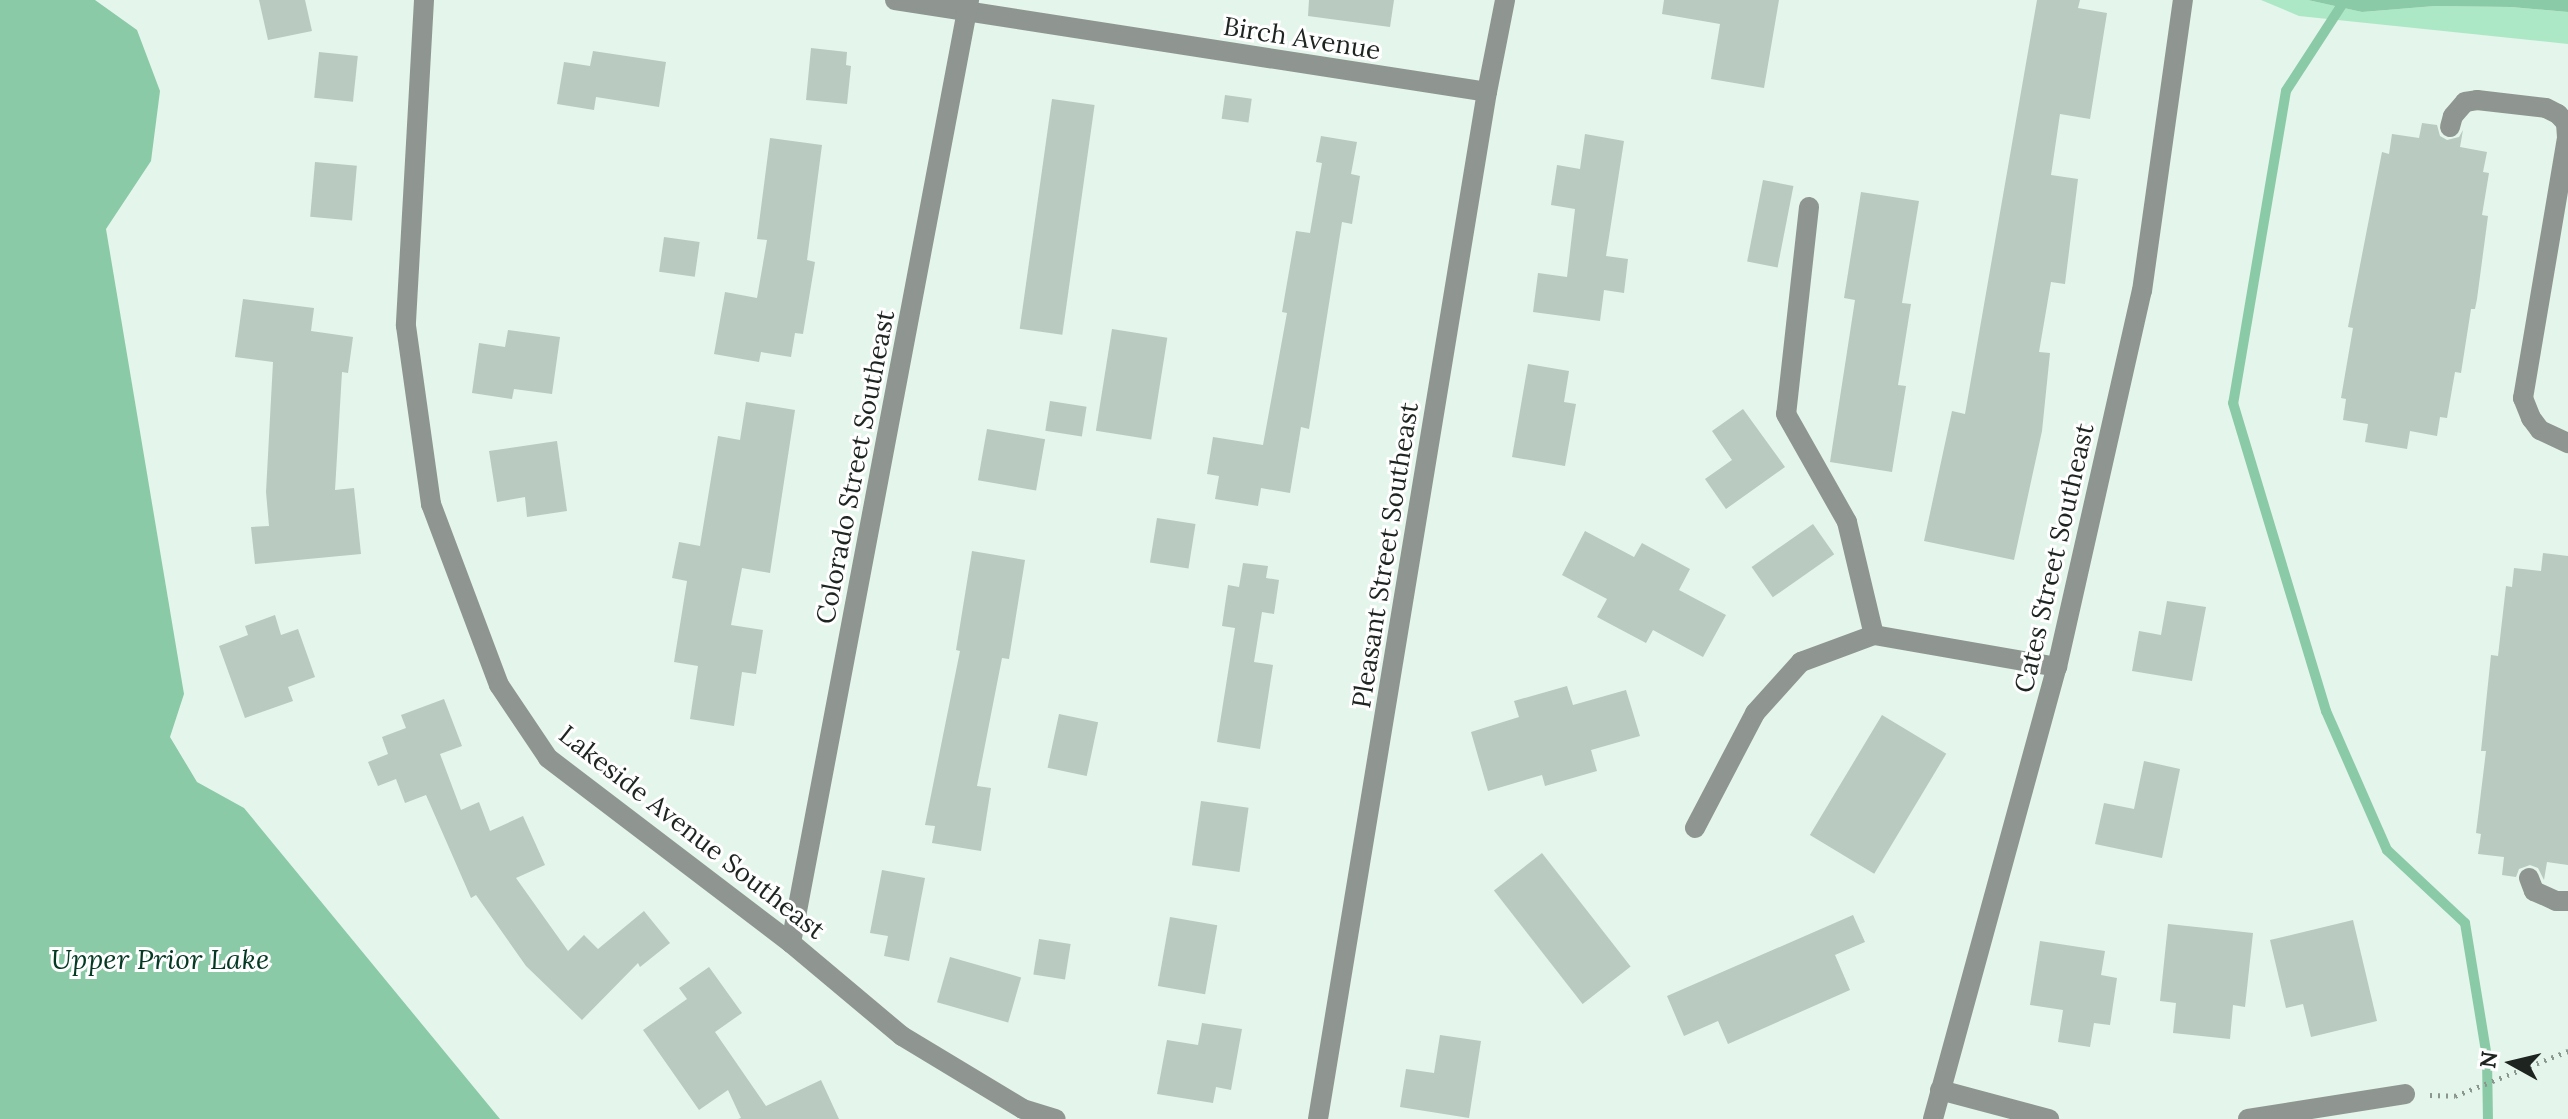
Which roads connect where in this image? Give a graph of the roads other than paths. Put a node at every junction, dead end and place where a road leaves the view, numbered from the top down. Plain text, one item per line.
1 (424, 0) edge
2 (895, 0) edge
3 (1505, 0) edge
4 (2183, 0) edge
5 (968, 6) edge
6 (1487, 92) junction
7 (2450, 127) dead end
8 (1809, 207) dead end
9 (2568, 443) edge
10 (1874, 635) junction
11 (2057, 667) junction
12 (1695, 828) dead end
13 (2529, 878) dead end
14 (2568, 901) edge
15 (791, 943) junction
16 (1940, 1090) junction
17 (2405, 1094) dead end
18 (1055, 1119) edge
19 (1318, 1119) edge
20 (1933, 1119) edge
21 (2049, 1119) edge
22 (2248, 1119) edge

1 - 15 street, Lakeside Avenue Southeast
2 - 5 street, Birch Avenue
3 - 6 street, Pleasant Street Southeast
4 - 11 street, Cates Street Southeast
5 - 6 street, Birch Avenue
5 - 15 street, Colorado Street Southeast
6 - 19 street, Pleasant Street Southeast
7 - 9 street
8 - 10 street
10 - 11 street
10 - 12 street
11 - 16 street, Cates Street Southeast
13 - 14 street
15 - 18 street, Lakeside Avenue Southeast
16 - 20 street, Cates Street Southeast
16 - 21 street
17 - 22 street

